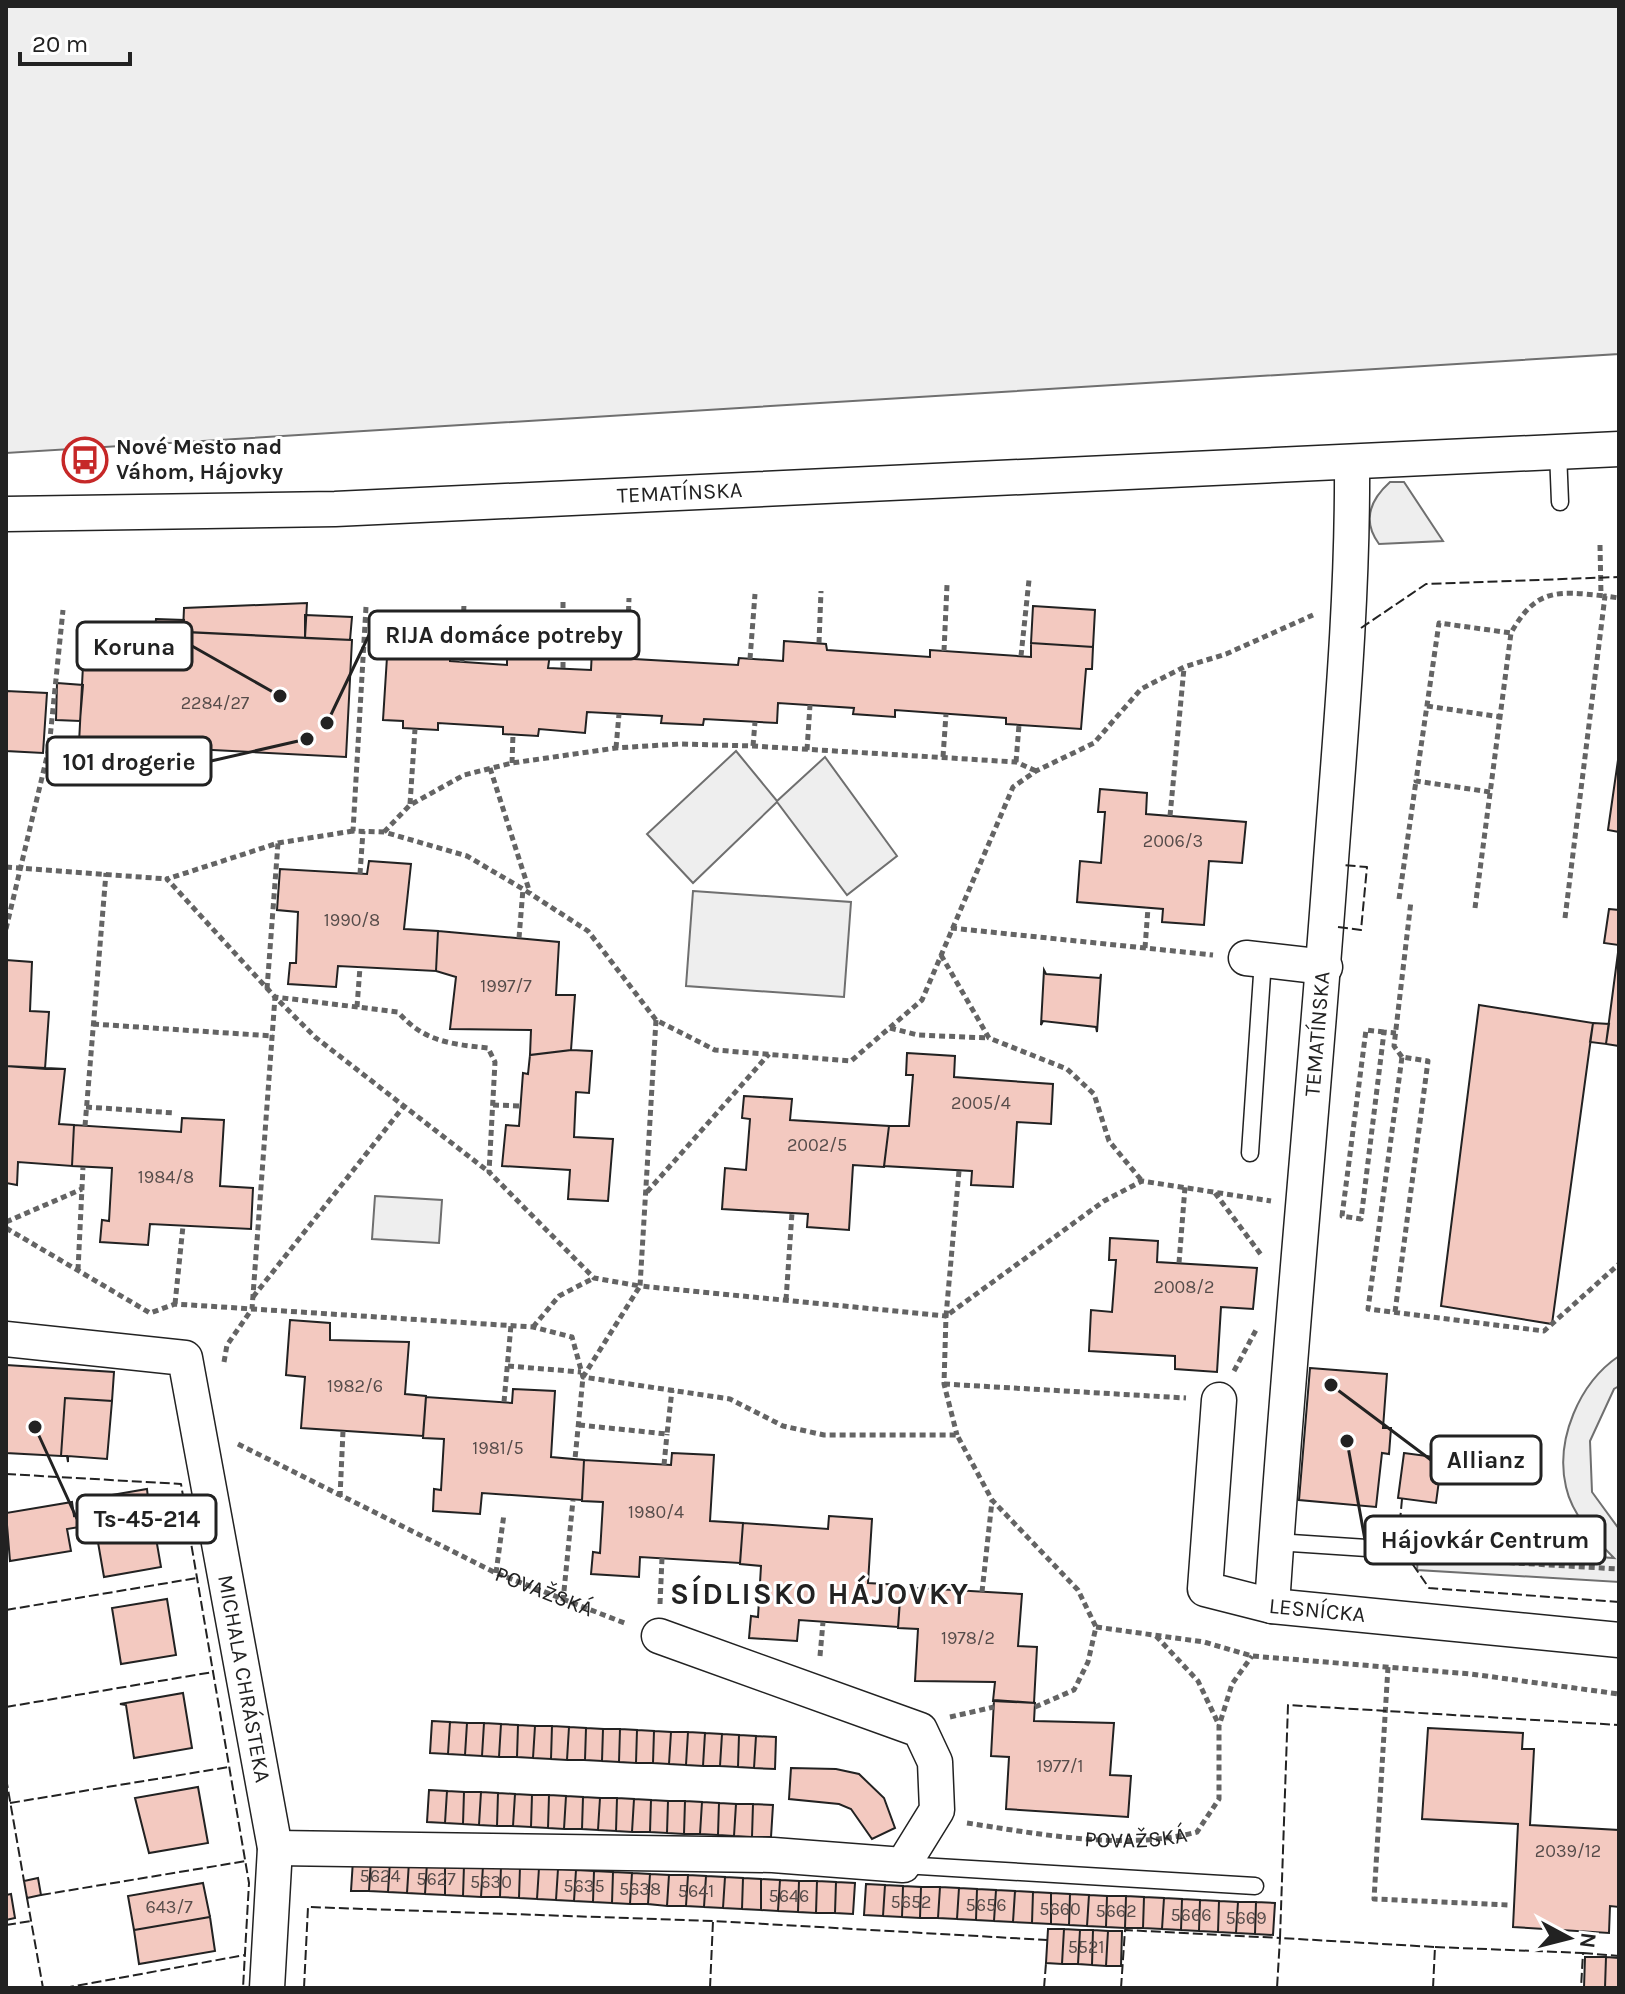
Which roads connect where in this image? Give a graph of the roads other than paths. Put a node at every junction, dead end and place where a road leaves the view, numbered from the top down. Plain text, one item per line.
1 (1619, 449) edge
2 (1558, 452) junction
3 (1352, 462) junction
4 (1560, 502) dead end
5 (6, 514) edge
6 (1254, 959) joint
7 (1325, 967) junction
8 (1250, 1153) dead end
9 (6, 1339) edge
10 (1219, 1400) road end
11 (1276, 1542) junction
12 (1382, 1549) dead end
13 (1272, 1606) junction
14 (659, 1636) road end
15 (1619, 1640) edge
16 (275, 1848) junction
17 (903, 1865) junction
18 (1255, 1886) dead end
19 (267, 1988) edge

1 - 2 street, TEMATÍNSKA
2 - 3 street, TEMATÍNSKA
2 - 4 lane
3 - 5 street, TEMATÍNSKA
3 - 7 street, TEMATÍNSKA
6 - 7 street
6 - 8 lane
7 - 11 street, TEMATÍNSKA
9 - 16 street, MICHALA CHRÁSTEKA
10 - 13 street, LESNÍCKA
11 - 12 lane
11 - 13 street, TEMATÍNSKA
13 - 15 street, LESNÍCKA
14 - 17 street
16 - 17 street
16 - 19 street, MICHALA CHRÁSTEKA
17 - 18 lane

